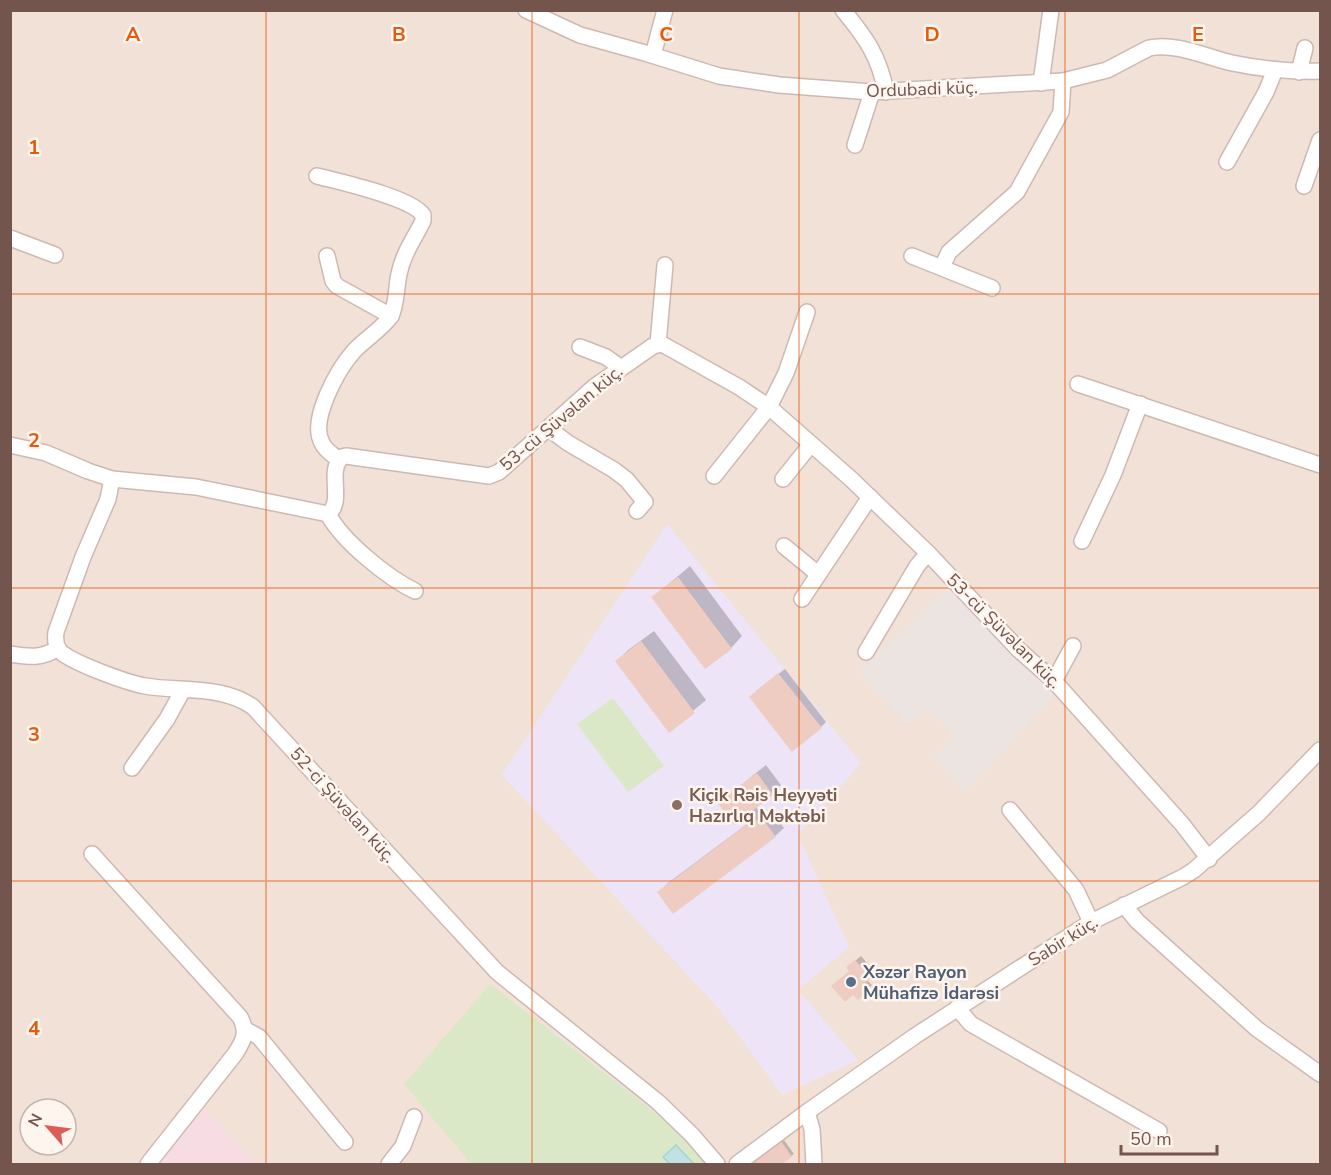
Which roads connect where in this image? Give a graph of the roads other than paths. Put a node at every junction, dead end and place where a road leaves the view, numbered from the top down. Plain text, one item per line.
1 (526, 10) edge
2 (665, 10) edge
3 (843, 10) edge
4 (1051, 10) edge
5 (1305, 48) dead end
6 (653, 55) junction
7 (1275, 70) junction
8 (1320, 71) edge
9 (1299, 72) junction
10 (1064, 81) junction
11 (1041, 83) junction
12 (879, 92) junction
13 (1320, 140) edge
14 (855, 145) dead end
15 (1227, 162) dead end
16 (317, 176) dead end
17 (1304, 186) dead end
18 (10, 238) edge
19 (55, 255) dead end
20 (327, 256) dead end
21 (912, 256) dead end
22 (666, 266) dead end
23 (942, 267) junction
24 (992, 288) dead end
25 (807, 312) dead end
26 (391, 316) junction
27 (658, 344) junction
28 (580, 348) dead end
29 (620, 367) junction
30 (1078, 384) dead end
31 (1140, 404) junction
32 (769, 407) junction
33 (548, 428) junction
34 (812, 444) junction
35 (10, 445) edge
36 (338, 459) junction
37 (1320, 465) edge
38 (714, 476) dead end
39 (112, 479) junction
40 (783, 479) dead end
41 (870, 497) junction
42 (637, 511) dead end
43 (328, 514) junction
44 (1082, 541) dead end
45 (784, 546) dead end
46 (928, 553) junction
47 (818, 574) junction
48 (415, 591) dead end
49 (802, 599) dead end
50 (1073, 646) dead end
51 (58, 648) junction
52 (866, 652) dead end
53 (10, 654) edge
54 (1054, 681) junction
55 (183, 690) junction
56 (1320, 750) edge
57 (132, 768) dead end
58 (1010, 810) dead end
59 (92, 854) dead end
60 (1209, 859) junction
61 (1124, 906) junction
62 (1091, 922) junction
63 (957, 1008) junction
64 (246, 1030) junction
65 (1320, 1074) edge
66 (807, 1112) junction
67 (414, 1117) dead end
68 (1159, 1131) dead end
69 (345, 1142) dead end
70 (148, 1164) edge
71 (389, 1164) edge
72 (717, 1164) edge
73 (737, 1164) edge
74 (814, 1164) edge

1 - 6 street, Ordubadi küç.
2 - 6 street
3 - 12 street
4 - 11 street
5 - 9 street
6 - 12 street, Ordubadi küç.
7 - 9 street, Ordubadi küç.
7 - 10 street, Ordubadi küç.
7 - 15 street
8 - 9 street, Ordubadi küç.
10 - 11 street, Ordubadi küç.
10 - 23 street
11 - 12 street, Ordubadi küç.
12 - 14 street
13 - 17 street
16 - 26 street
18 - 19 street
20 - 26 street
21 - 23 street
22 - 27 street
23 - 24 street
25 - 32 street
26 - 36 street
27 - 29 street, 53-cü Şüvəlan küç.
27 - 32 street, 53-cü Şüvəlan küç.
28 - 29 street
29 - 33 street, 53-cü Şüvəlan küç.
30 - 31 street
31 - 37 street
31 - 44 street
32 - 34 street, 53-cü Şüvəlan küç.
32 - 38 street
33 - 36 street, 53-cü Şüvəlan küç.
33 - 42 street
34 - 40 street
34 - 41 street, 53-cü Şüvəlan küç.
35 - 39 street
36 - 43 street
39 - 43 street
39 - 51 street
41 - 46 street, 53-cü Şüvəlan küç.
41 - 47 street
43 - 48 street
45 - 47 street
46 - 52 street
46 - 54 street, 53-cü Şüvəlan küç.
47 - 49 street
50 - 54 street
51 - 53 street
51 - 55 street, 52-ci Şüvəlan küç.
54 - 60 street, 53-cü Şüvəlan küç.
55 - 57 street
55 - 72 street, 52-ci Şüvəlan küç.
56 - 60 street, Sabir küç.
58 - 62 street
59 - 64 street
60 - 61 street, Sabir küç.
61 - 62 street, Sabir küç.
61 - 65 street
62 - 63 street, Sabir küç.
63 - 66 street, Sabir küç.
63 - 68 street
64 - 69 street
64 - 70 street
66 - 73 street, Sabir küç.
66 - 74 street
67 - 71 street

